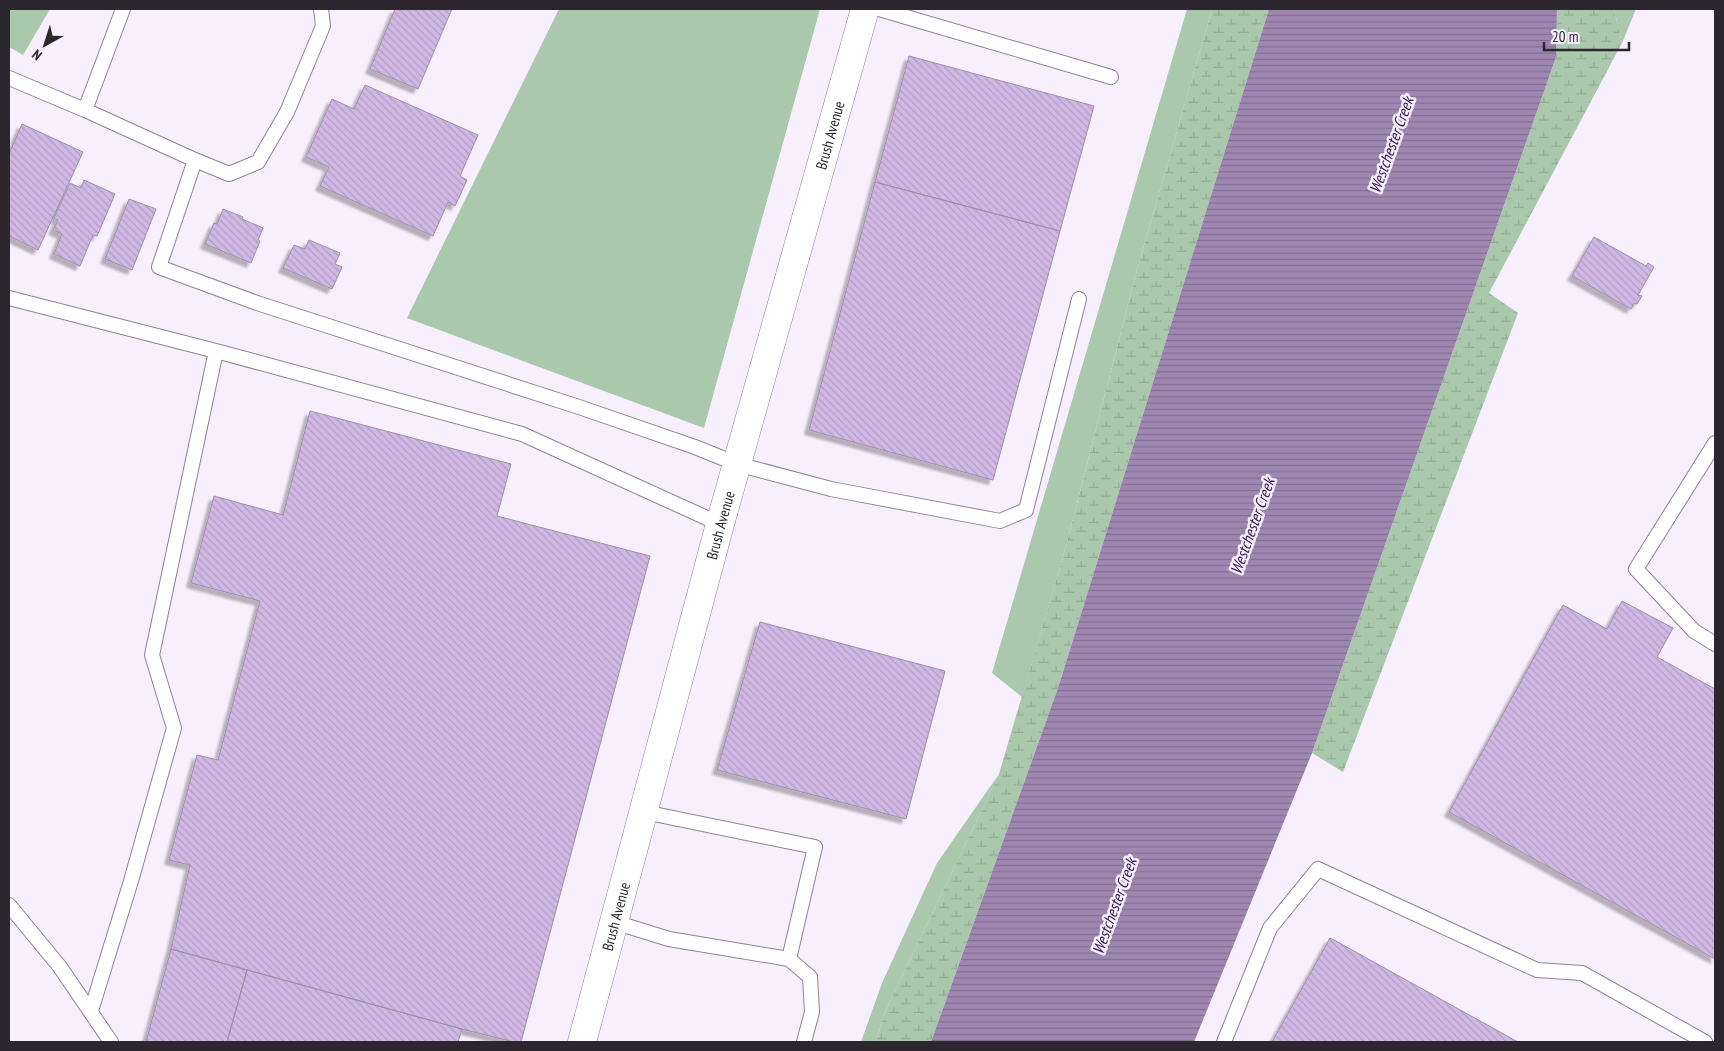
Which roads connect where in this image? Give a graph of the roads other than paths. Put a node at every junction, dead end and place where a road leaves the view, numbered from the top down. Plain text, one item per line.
1 (122, 9) edge
2 (321, 9) edge
3 (865, 9) edge
4 (879, 9) edge
5 (1111, 77) dead end
6 (9, 78) edge
7 (85, 110) junction
8 (195, 160) junction
9 (9, 298) edge
10 (1079, 299) dead end
11 (216, 352) junction
12 (1715, 443) edge
13 (738, 464) junction
14 (720, 524) junction
15 (1715, 644) edge
16 (644, 812) junction
17 (9, 905) edge
18 (614, 922) junction
19 (789, 959) junction
20 (91, 1011) junction
21 (111, 1042) edge
22 (582, 1042) edge
23 (804, 1042) edge
24 (1224, 1042) edge
25 (1705, 1042) edge

1 - 7 lane
2 - 8 lane
3 - 13 street, Brush Avenue
4 - 5 lane
6 - 7 lane
7 - 8 lane
8 - 13 lane
9 - 11 lane
10 - 13 lane
11 - 14 lane
11 - 20 lane
12 - 15 lane
13 - 14 street, Brush Avenue
14 - 16 street, Brush Avenue
16 - 18 street, Brush Avenue
16 - 19 lane
17 - 20 lane
18 - 19 lane
18 - 22 street, Brush Avenue
19 - 23 lane
20 - 21 lane
24 - 25 lane

